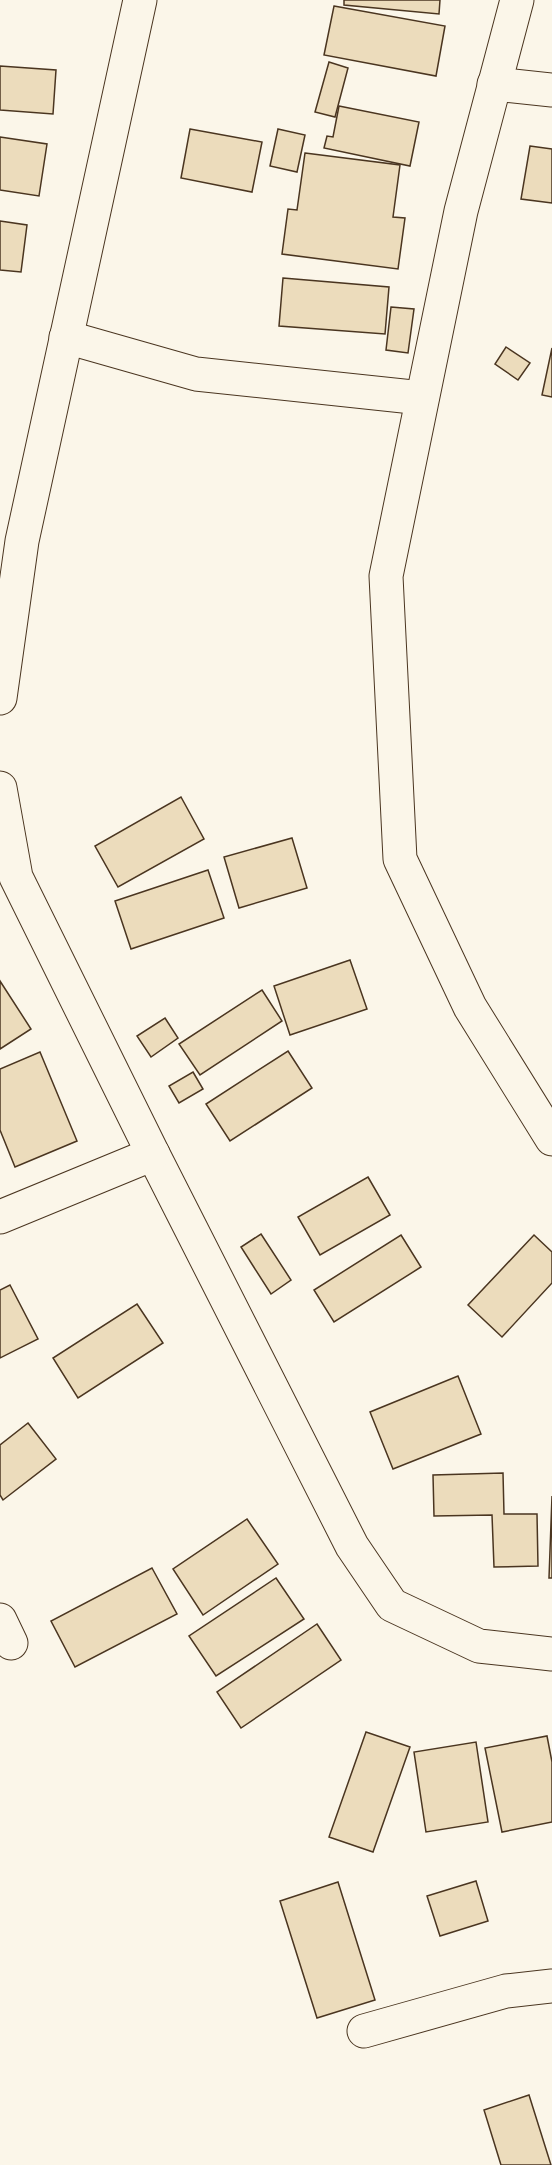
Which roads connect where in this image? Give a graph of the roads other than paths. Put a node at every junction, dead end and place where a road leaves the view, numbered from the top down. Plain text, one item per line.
1 (140, 0) edge
2 (517, 0) edge
3 (494, 84) junction
4 (552, 90) edge
5 (66, 337) junction
6 (423, 398) junction
7 (0, 698) edge
8 (0, 788) edge
9 (8, 878) edge
10 (552, 1139) edge
11 (153, 1154) junction
12 (0, 1217) edge
13 (552, 1654) edge
14 (552, 1986) edge
15 (364, 2031) dead end

1 - 5 street
2 - 3 street
3 - 4 street
3 - 6 street
5 - 6 street
5 - 7 street
6 - 10 street
8 - 9 street
9 - 11 street
11 - 12 street
11 - 13 street
14 - 15 street

